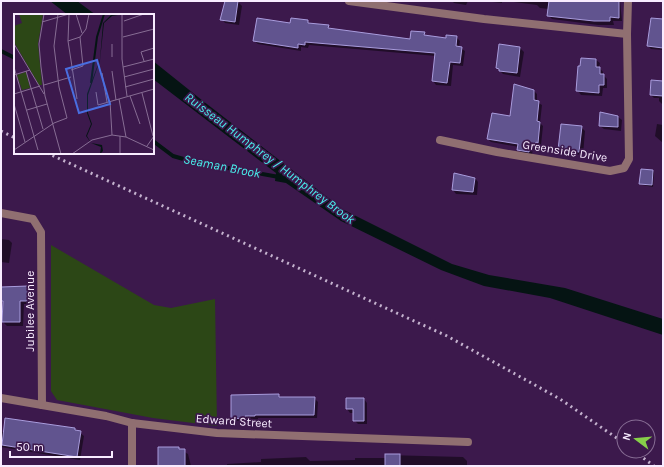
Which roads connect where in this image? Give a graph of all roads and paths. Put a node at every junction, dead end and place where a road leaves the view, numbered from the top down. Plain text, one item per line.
1 (349, 1) edge
2 (628, 1) edge
3 (627, 34) junction
4 (440, 140) dead end
5 (1, 213) edge
6 (1, 398) edge
7 (42, 405) junction
8 (132, 423) junction
9 (468, 442) dead end
10 (132, 466) edge

1 - 3 street
2 - 3 street, Greenside Drive
3 - 4 street, Greenside Drive
5 - 7 street, Jubilee Avenue
6 - 7 street, Edward Street
7 - 8 street, Edward Street
8 - 9 street, Edward Street
8 - 10 street

